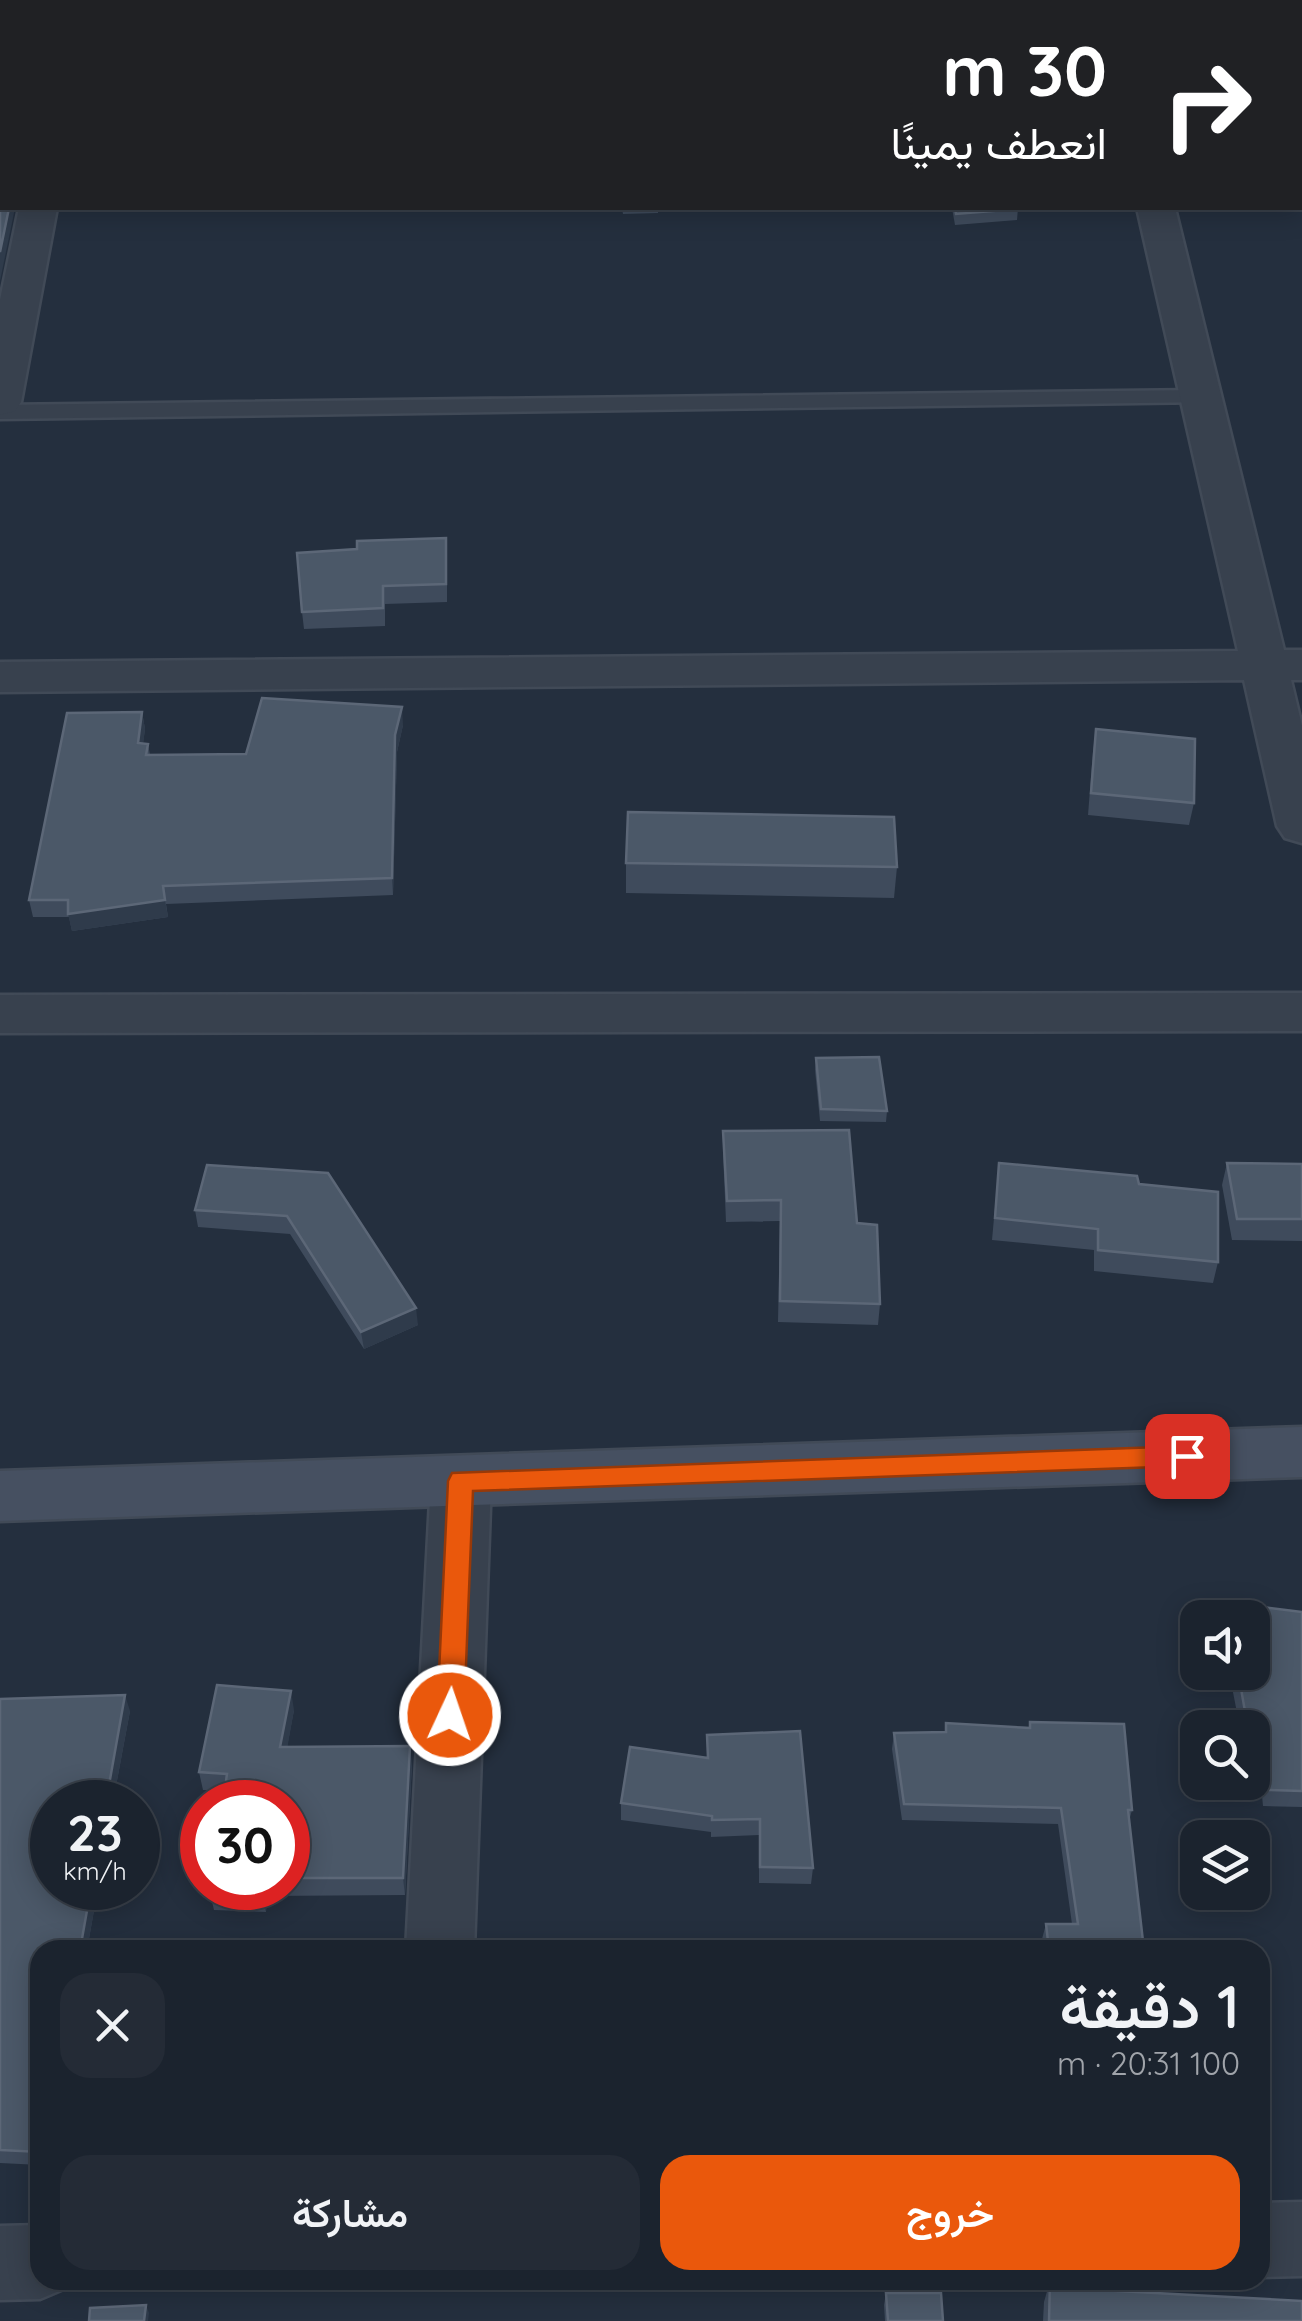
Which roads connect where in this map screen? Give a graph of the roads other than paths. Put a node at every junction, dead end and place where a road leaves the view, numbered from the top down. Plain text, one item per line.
1 (38, 210) edge
2 (1156, 210) edge
3 (1200, 397) junction
4 (0, 402) edge
5 (0, 412) edge
6 (1283, 665) edge
7 (0, 677) edge
8 (1302, 826) edge
9 (1302, 1012) edge
10 (0, 1014) edge
11 (1302, 1452) edge
12 (461, 1481) junction
13 (0, 1496) edge
14 (440, 1940) edge
15 (1302, 2239) edge
16 (1270, 2240) edge
17 (0, 2262) edge
18 (30, 2262) edge

1 - 4 street
2 - 3 street
3 - 5 lane
3 - 6 street
6 - 7 street
6 - 8 street
9 - 10 street
11 - 12 main road
12 - 13 main road
12 - 14 street
15 - 16 street
17 - 18 street

